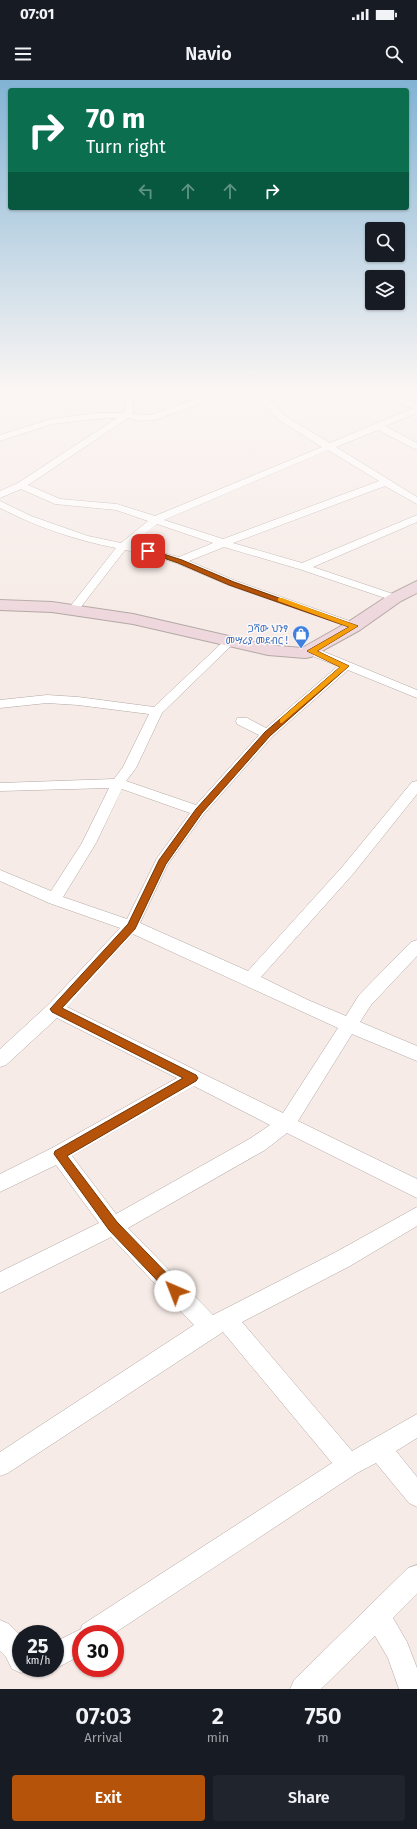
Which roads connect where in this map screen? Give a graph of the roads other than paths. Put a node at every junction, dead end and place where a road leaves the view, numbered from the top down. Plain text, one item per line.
1 (53, 464) edge
2 (288, 464) edge
3 (357, 464) edge
4 (386, 482) junction
5 (21, 485) junction
6 (0, 495) edge
7 (417, 501) edge
8 (0, 504) edge
9 (417, 518) edge
10 (155, 520) junction
11 (223, 543) junction
12 (123, 546) junction
13 (180, 561) junction
14 (303, 567) junction
15 (417, 586) edge
16 (395, 598) junction
17 (0, 605) edge
18 (72, 610) junction
19 (354, 626) junction
20 (230, 641) junction
21 (311, 651) junction
22 (345, 666) junction
23 (417, 694) edge
24 (0, 704) edge
25 (158, 711) junction
26 (242, 721) dead end
27 (268, 734) junction
28 (118, 783) junction
29 (417, 785) edge
30 (0, 787) edge
31 (199, 811) junction
32 (0, 876) edge
33 (54, 899) junction
34 (131, 926) junction
35 (417, 946) edge
36 (250, 979) junction
37 (55, 1009) junction
38 (348, 1025) junction
39 (417, 1054) edge
40 (0, 1060) edge
41 (193, 1078) junction
42 (286, 1124) junction
43 (59, 1154) junction
44 (0, 1183) edge
45 (417, 1189) edge
46 (417, 1216) edge
47 (113, 1226) junction
48 (0, 1283) edge
49 (218, 1323) junction
50 (417, 1425) edge
51 (379, 1449) junction
52 (0, 1465) edge
53 (349, 1465) junction
54 (417, 1494) edge
55 (417, 1577) edge
56 (378, 1616) junction
57 (105, 1625) edge
58 (0, 1633) edge
59 (12, 1645) edge
60 (303, 1689) edge
61 (412, 1689) edge

1 - 5 street
2 - 10 street
3 - 4 street
4 - 7 street
4 - 11 street
5 - 6 street
5 - 10 street
8 - 12 street
9 - 14 street
10 - 11 street
10 - 12 street
11 - 13 street
11 - 14 street
12 - 13 street
12 - 18 street
13 - 19 street
14 - 16 street
15 - 16 main road
16 - 19 main road
17 - 18 main road
18 - 20 main road
19 - 21 main road
20 - 21 main road
20 - 25 street
21 - 22 street
22 - 23 street
22 - 27 street
24 - 25 street
25 - 28 street
26 - 27 street
27 - 31 street
28 - 30 street
28 - 31 street
28 - 33 street
29 - 36 street
31 - 34 street
32 - 33 street
33 - 34 street
34 - 36 street
34 - 37 street
35 - 38 street
36 - 38 street
37 - 40 street
37 - 41 street
38 - 39 street
38 - 42 street
41 - 42 street
41 - 43 street
42 - 45 street
42 - 47 street
43 - 44 street
43 - 47 street
46 - 49 street
47 - 48 street
47 - 49 street
49 - 52 street
49 - 53 street
50 - 51 street
51 - 53 street
51 - 54 street
53 - 57 street
55 - 56 street
56 - 60 street
56 - 61 street
58 - 59 street

